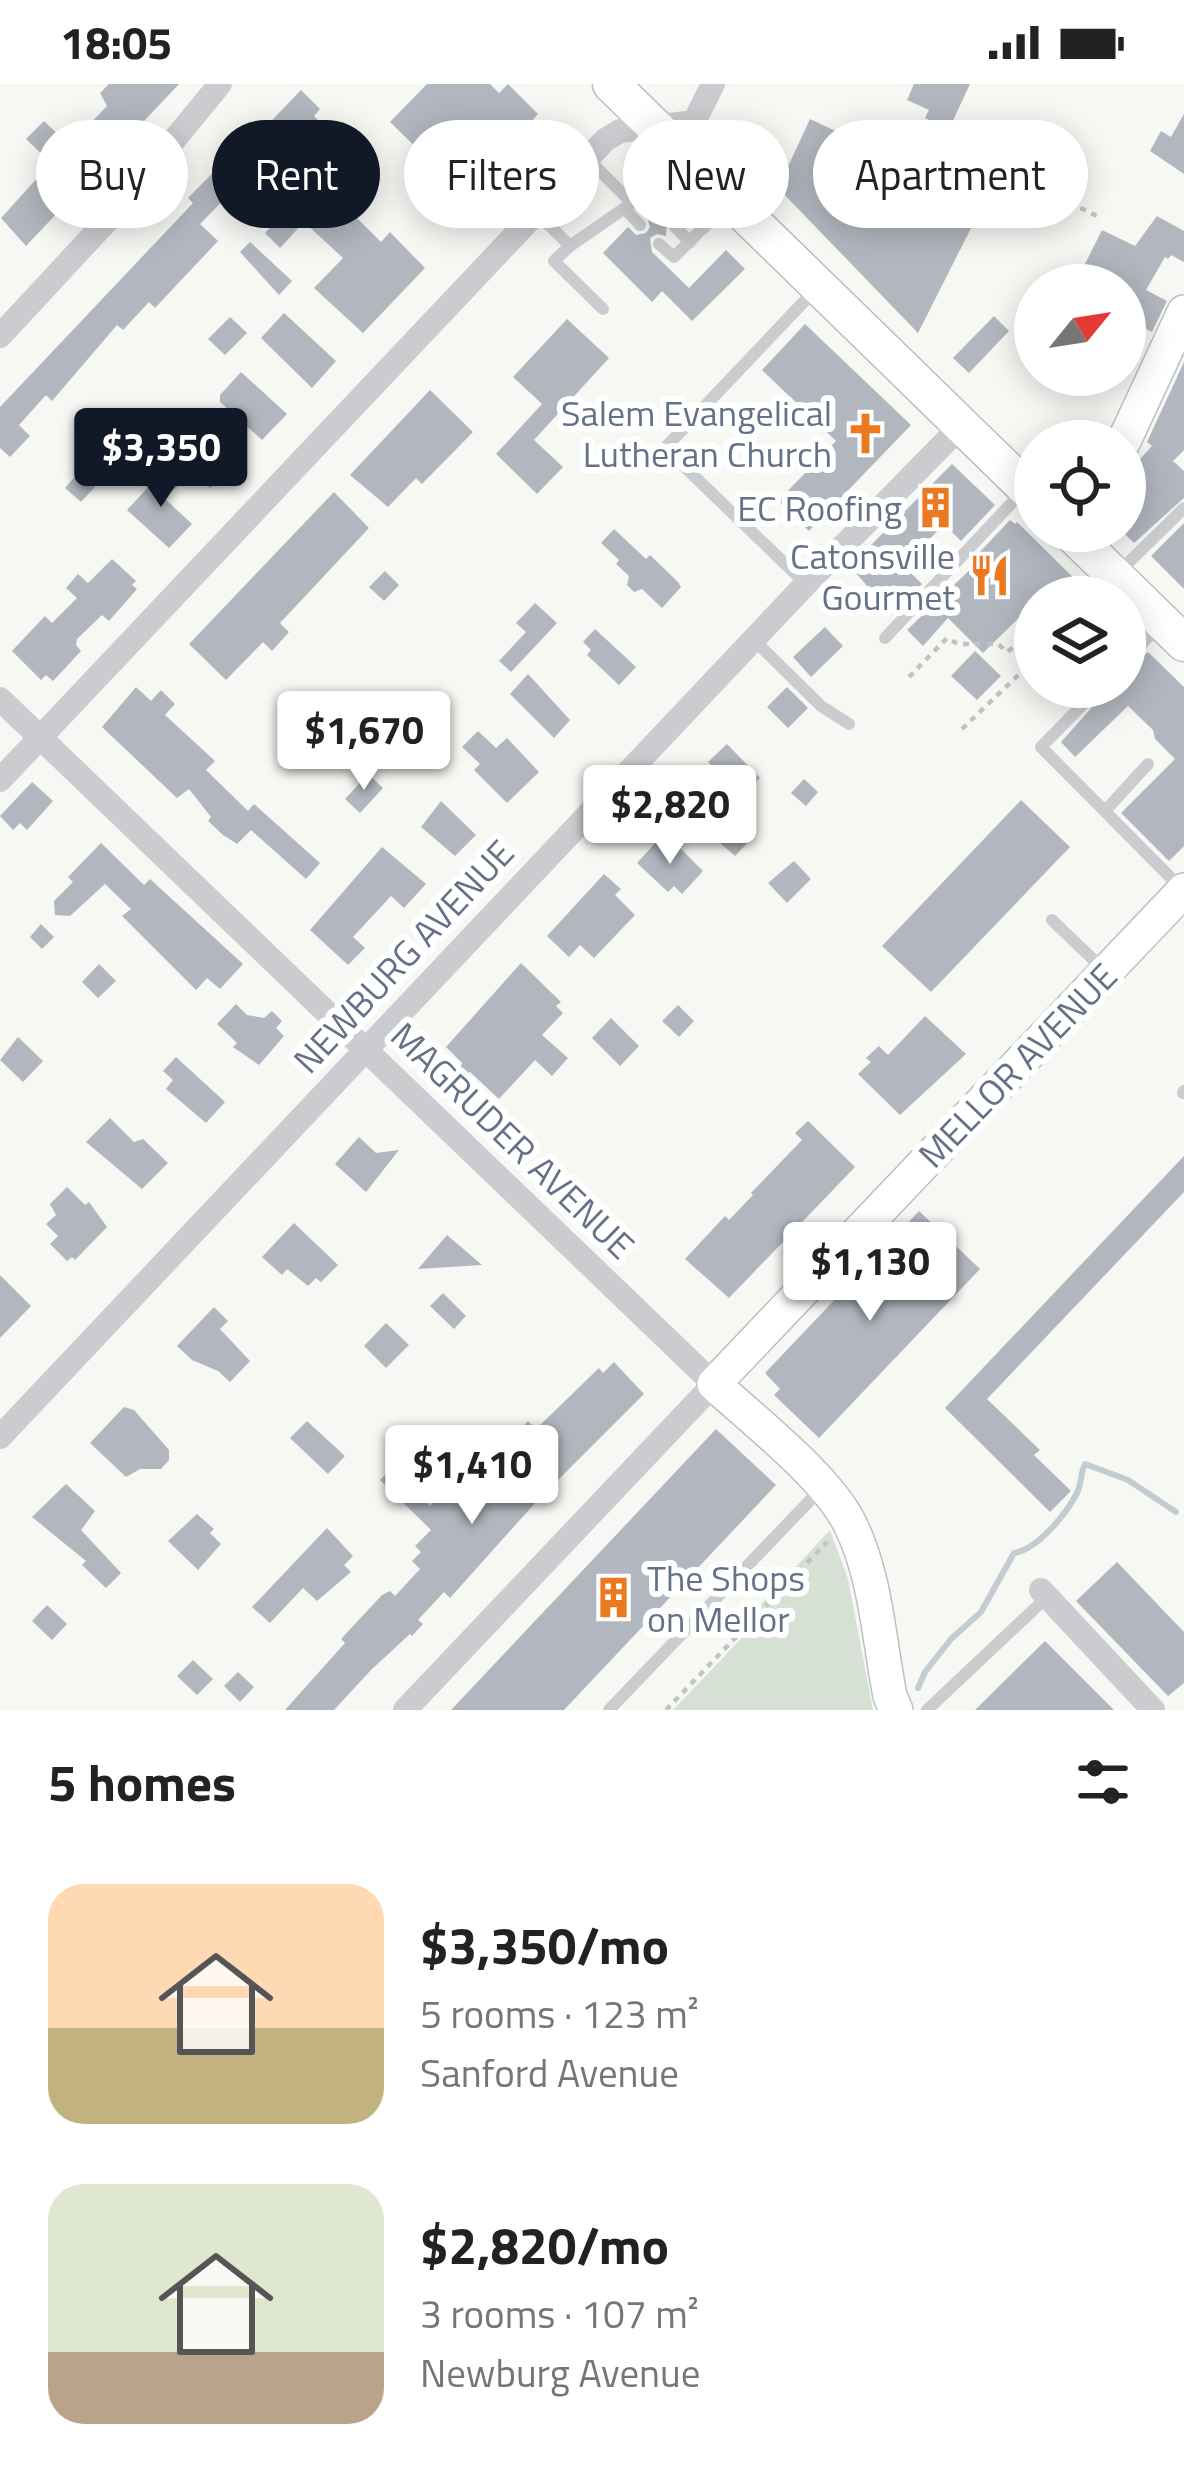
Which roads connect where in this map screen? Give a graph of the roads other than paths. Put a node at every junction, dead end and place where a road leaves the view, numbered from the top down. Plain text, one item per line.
1 (220, 84) edge
2 (611, 84) edge
3 (713, 84) edge
4 (649, 120) edge
5 (695, 120) edge
6 (623, 132) edge
7 (599, 149) edge
8 (599, 170) edge
9 (623, 193) edge
10 (623, 208) edge
11 (523, 228) edge
12 (552, 228) edge
13 (676, 228) edge
14 (704, 228) edge
15 (760, 228) edge
16 (690, 242) junction
17 (659, 244) dead end
18 (570, 246) junction
19 (819, 285) junction
20 (603, 309) dead end
21 (1184, 312) edge
22 (0, 336) edge
23 (1134, 420) edge
24 (963, 424) junction
25 (1014, 476) edge
26 (1014, 508) edge
27 (1184, 508) edge
28 (1105, 576) edge
29 (806, 584) junction
30 (1146, 613) edge
31 (1173, 633) edge
32 (885, 638) dead end
33 (754, 639) junction
34 (1146, 649) edge
35 (0, 699) edge
36 (1079, 708) edge
37 (850, 724) dead end
38 (41, 737) junction
39 (1148, 764) dead end
40 (0, 780) edge
41 (1105, 811) junction
42 (1184, 891) edge
43 (1052, 920) dead end
44 (1105, 971) junction
45 (366, 1048) junction
46 (714, 1384) junction
47 (0, 1437) edge
48 (823, 1487) junction
49 (1044, 1593) joint
50 (405, 1710) edge
51 (609, 1710) edge
52 (896, 1710) edge
53 (927, 1710) edge
54 (1153, 1710) edge

1 - 22 street
2 - 4 main road
3 - 5 street
6 - 7 street
8 - 9 lane
10 - 18 lane
11 - 38 street
12 - 18 lane
13 - 16 lane
14 - 16 lane
15 - 19 main road
16 - 17 lane
18 - 20 lane
19 - 24 main road
19 - 29 lane
21 - 23 street
24 - 25 main road
24 - 29 street, NEWBURG AVENUE
26 - 32 lane
27 - 28 lane
29 - 33 street, NEWBURG AVENUE
30 - 31 main road
31 - 34 lane
33 - 37 lane
33 - 45 street, NEWBURG AVENUE
35 - 38 street, MAGRUDER AVENUE
36 - 41 lane
38 - 40 street
38 - 45 street, MAGRUDER AVENUE
39 - 41 lane
41 - 42 lane
42 - 44 street, MELLOR AVENUE
43 - 44 lane
44 - 46 street, MELLOR AVENUE
45 - 46 street, MAGRUDER AVENUE
45 - 47 street, NEWBURG AVENUE
46 - 48 street
46 - 50 street, MELLOR AVENUE
48 - 51 lane
48 - 52 street
49 - 53 lane
49 - 54 street

